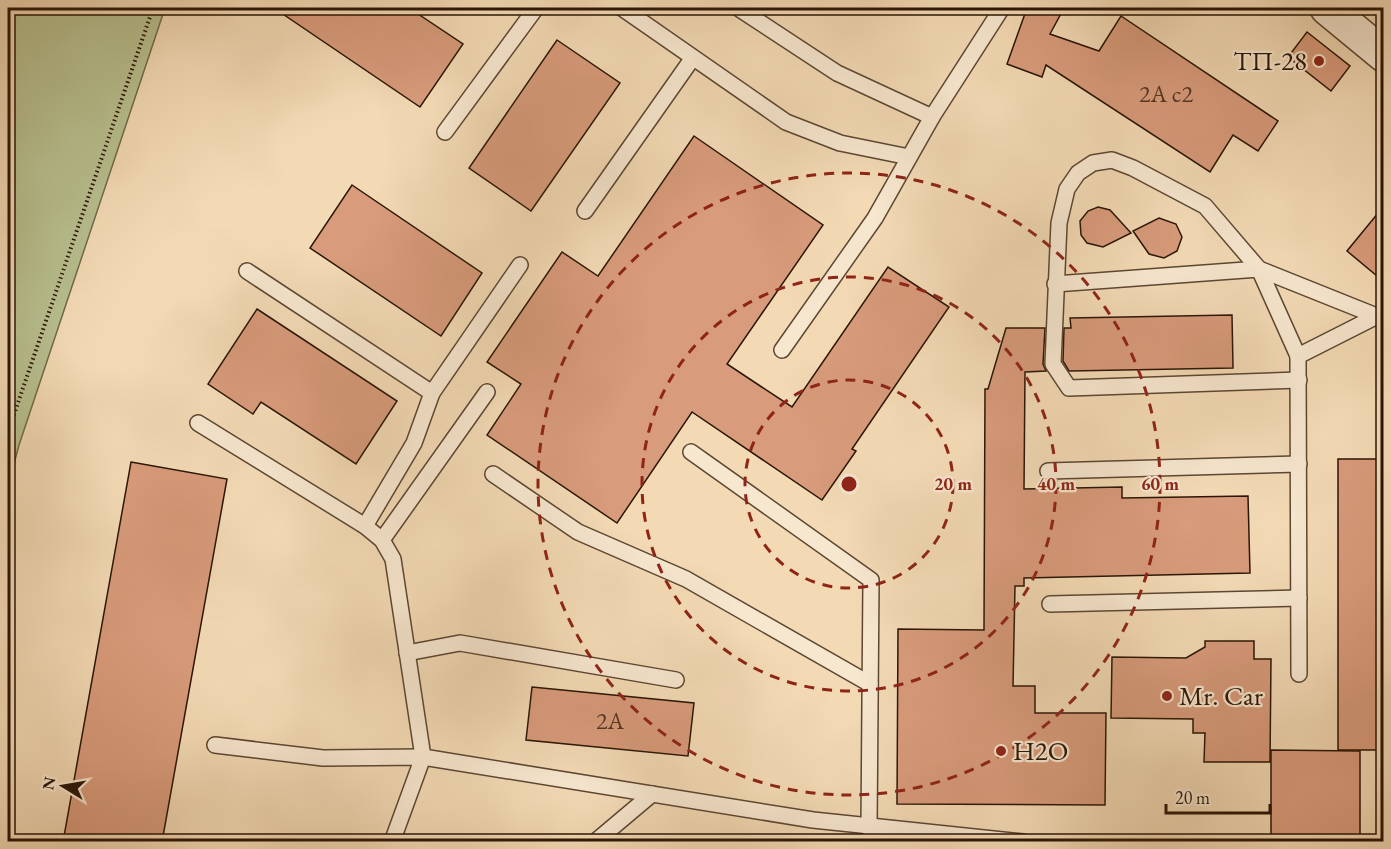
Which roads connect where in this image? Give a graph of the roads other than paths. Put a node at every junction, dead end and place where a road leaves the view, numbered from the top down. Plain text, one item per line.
1 (536, 8) edge
2 (622, 8) edge
3 (738, 8) edge
4 (1002, 8) edge
5 (1327, 8) edge
6 (1383, 55) edge
7 (692, 59) junction
8 (932, 117) junction
9 (446, 132) dead end
10 (909, 157) junction
11 (585, 211) dead end
12 (520, 265) dead end
13 (1259, 269) junction
14 (247, 271) dead end
15 (1055, 284) junction
16 (1378, 314) edge
17 (782, 350) dead end
18 (1298, 356) junction
19 (1299, 380) junction
20 (487, 392) dead end
21 (432, 393) junction
22 (198, 423) dead end
23 (690, 452) dead end
24 (1299, 464) junction
25 (1048, 471) dead end
26 (493, 474) dead end
27 (365, 526) junction
28 (382, 540) junction
29 (1299, 598) junction
30 (1050, 604) dead end
31 (407, 653) junction
32 (1299, 674) dead end
33 (676, 680) dead end
34 (870, 684) junction
35 (215, 745) dead end
36 (423, 757) junction
37 (652, 794) junction
38 (869, 828) junction
39 (392, 842) edge
40 (595, 842) edge
41 (1023, 842) edge

1 - 9 lane
2 - 7 lane
3 - 8 lane
4 - 8 lane
5 - 6 street
7 - 10 lane
7 - 11 lane
8 - 10 lane
10 - 17 lane
12 - 21 lane
13 - 15 lane
13 - 15 lane
13 - 16 lane
13 - 18 lane
14 - 21 lane
15 - 19 lane
16 - 18 lane
18 - 19 lane
19 - 24 lane
20 - 28 lane
21 - 27 lane
22 - 27 lane
23 - 34 lane
24 - 25 lane
24 - 29 lane
26 - 34 lane
27 - 28 lane
28 - 31 lane
29 - 30 lane
29 - 32 lane
31 - 33 lane
31 - 36 lane
34 - 38 lane
35 - 36 lane
36 - 37 lane
36 - 39 lane
37 - 38 lane
37 - 40 lane
38 - 41 lane

